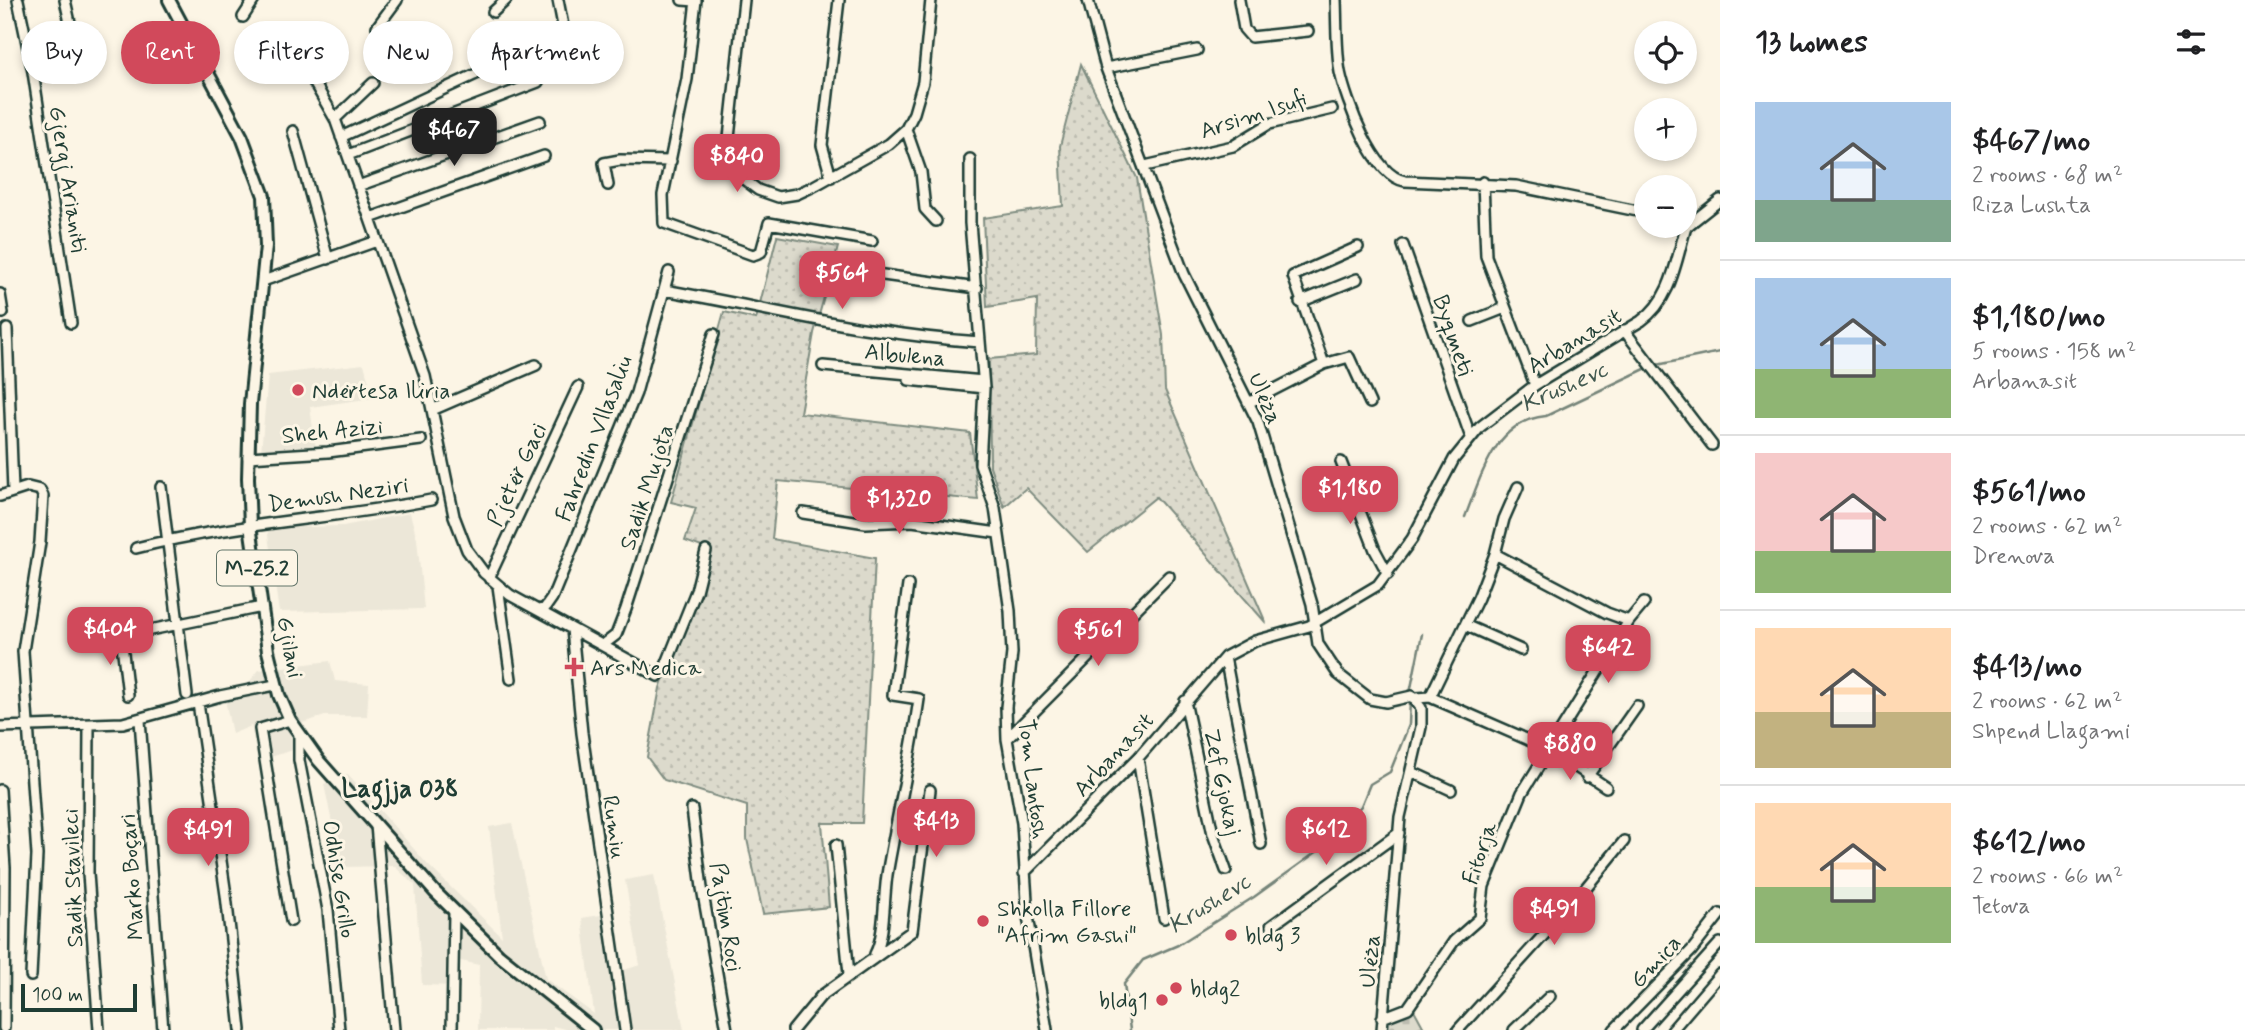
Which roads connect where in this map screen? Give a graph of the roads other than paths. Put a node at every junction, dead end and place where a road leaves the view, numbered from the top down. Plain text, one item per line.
1 (18, 0) edge
2 (65, 0) edge
3 (169, 0) edge
4 (254, 0) edge
5 (397, 0) edge
6 (506, 0) edge
7 (558, 0) edge
8 (682, 0) edge
9 (696, 0) edge
10 (744, 0) edge
11 (839, 0) edge
12 (931, 0) edge
13 (1088, 0) edge
14 (1240, 0) edge
15 (1335, 0) edge
16 (493, 12) dead end
17 (243, 17) dead end
18 (70, 21) edge
19 (381, 21) edge
20 (1308, 31) dead end
21 (1197, 50) dead end
22 (1106, 68) junction
23 (315, 84) edge
24 (372, 84) edge
25 (533, 84) edge
26 (1332, 109) dead end
27 (335, 119) junction
28 (540, 121) dead end
29 (906, 129) junction
30 (293, 131) dead end
31 (341, 137) junction
32 (348, 155) junction
33 (544, 156) dead end
34 (970, 159) dead end
35 (671, 161) junction
36 (1145, 166) junction
37 (831, 177) junction
38 (1483, 182) junction
39 (608, 185) dead end
40 (358, 186) junction
41 (1720, 201) edge
42 (1634, 211) edge
43 (1697, 217) edge
44 (370, 218) junction
45 (936, 221) dead end
46 (1682, 238) edge
47 (377, 241) junction
48 (872, 241) dead end
49 (1403, 245) dead end
50 (1357, 247) dead end
51 (328, 259) junction
52 (669, 272) dead end
53 (876, 274) dead end
54 (1357, 279) dead end
55 (263, 281) junction
56 (977, 288) junction
57 (664, 290) junction
58 (0, 294) edge
59 (1300, 302) junction
60 (1506, 308) junction
61 (3, 313) dead end
62 (1472, 321) dead end
63 (71, 323) dead end
64 (7, 329) dead end
65 (1625, 331) junction
66 (714, 334) dead end
67 (980, 342) junction
68 (1324, 364) junction
69 (536, 365) dead end
70 (823, 366) dead end
71 (852, 374) dead end
72 (984, 384) junction
73 (1535, 385) junction
74 (578, 387) dead end
75 (1250, 402) junction
76 (1370, 403) dead end
77 (432, 410) junction
78 (1470, 435) junction
79 (421, 440) dead end
80 (1712, 445) dead end
81 (248, 457) junction
82 (1341, 462) dead end
83 (161, 487) dead end
84 (1518, 487) dead end
85 (13, 491) junction
86 (0, 496) edge
87 (431, 500) dead end
88 (803, 513) dead end
89 (250, 525) junction
90 (998, 533) junction
91 (167, 540) junction
92 (136, 548) dead end
93 (706, 551) dead end
94 (1495, 554) junction
95 (1388, 574) junction
96 (1169, 576) dead end
97 (489, 578) junction
98 (908, 585) dead end
99 (498, 586) junction
100 (1644, 603) dead end
101 (262, 607) junction
102 (539, 610) junction
103 (1629, 621) junction
104 (1315, 623) junction
105 (178, 624) junction
106 (1465, 625) junction
107 (572, 629) junction
108 (603, 645) junction
109 (1521, 650) dead end
110 (1224, 657) junction
111 (511, 679) dead end
112 (275, 684) junction
113 (128, 695) dead end
114 (187, 695) dead end
115 (1412, 697) junction
116 (1430, 697) junction
117 (1185, 701) junction
118 (198, 703) junction
119 (1637, 706) dead end
120 (141, 720) junction
121 (290, 720) junction
122 (27, 725) junction
123 (89, 725) junction
124 (0, 727) edge
125 (299, 734) junction
126 (1007, 738) junction
127 (1549, 749) junction
128 (1138, 758) junction
129 (1412, 772) junction
130 (1587, 777) junction
131 (1606, 787) dead end
132 (0, 790) edge
133 (930, 790) dead end
134 (1451, 790) dead end
135 (692, 809) dead end
136 (376, 825) junction
137 (1399, 833) junction
138 (1623, 841) dead end
139 (1261, 844) dead end
140 (836, 845) dead end
141 (1226, 870) dead end
142 (1024, 873) junction
143 (454, 912) junction
144 (1720, 914) edge
145 (1164, 918) dead end
146 (291, 921) dead end
147 (1271, 926) dead end
148 (1720, 943) edge
149 (875, 954) junction
150 (849, 974) junction
151 (1720, 974) edge
152 (31, 976) dead end
153 (1550, 996) dead end
154 (1382, 1018) junction
155 (4, 1028) dead end
156 (99, 1030) edge
157 (163, 1030) edge
158 (241, 1030) edge
159 (339, 1030) edge
160 (394, 1030) edge
161 (453, 1030) edge
162 (593, 1030) edge
163 (625, 1030) edge
164 (727, 1030) edge
165 (793, 1030) edge
166 (1047, 1030) edge
167 (1382, 1030) edge
168 (1458, 1030) edge
169 (1514, 1030) edge
170 (1614, 1030) edge
171 (1642, 1030) edge
172 (1672, 1030) edge

1 - 63 street, Gjergj Arianiti
2 - 18 street
3 - 55 main road, Gjilani / M-25.2
4 - 17 street
5 - 19 street
6 - 16 street
7 - 31 street
8 - 9 street
9 - 35 street
10 - 37 street
11 - 37 street
12 - 29 street
13 - 22 street, Ulëza
14 - 20 street
15 - 38 street
21 - 22 street
22 - 36 street, Ulëza
23 - 27 street
24 - 27 street
25 - 32 street
26 - 36 street, Arsim Isufi
27 - 31 street
28 - 40 street
29 - 37 street
29 - 45 street
30 - 51 street
31 - 32 street
32 - 40 street
33 - 44 street
34 - 56 street, Tom Lantosh
35 - 39 street
35 - 48 street
36 - 75 street, Ulëza
38 - 42 street
38 - 60 street
40 - 44 street
41 - 43 street
44 - 47 street
46 - 65 street, Arbanasit
47 - 51 street
47 - 77 street
49 - 78 street, Byqmeti
50 - 59 street
51 - 55 street
52 - 57 street, Fahredin Vllasaliu
53 - 56 street
54 - 59 street
55 - 81 main road, Gjilani / M-25.2
56 - 67 street, Tom Lantosh
57 - 67 street
57 - 102 street, Fahredin Vllasaliu
58 - 61 street
59 - 68 street
60 - 62 street
60 - 73 street
64 - 85 street
65 - 73 street, Arbanasit
65 - 80 street
66 - 108 street, Sadik Mujota
67 - 72 street, Tom Lantosh
68 - 75 street
68 - 76 street
69 - 77 street
70 - 72 street, Albulena
71 - 72 street, Albulena
72 - 90 street, Tom Lantosh
73 - 78 street, Arbanasit
74 - 97 street, Pjetër Gaci
75 - 104 street, Ulëza
77 - 97 street
78 - 95 street, Arbanasit
79 - 81 street, Sheh Azizi
81 - 89 main road, Gjilani / M-25.2
82 - 95 street
83 - 91 street
84 - 94 street
85 - 86 street
85 - 122 street
87 - 89 street, Demush Neziri
88 - 90 street
89 - 91 street, Demush Neziri
89 - 101 main road, Gjilani / M-25.2
90 - 126 street, Tom Lantosh
91 - 92 street, Demush Neziri
91 - 105 street
93 - 108 street
94 - 103 street
94 - 106 street
95 - 104 street, Arbanasit
96 - 126 street
97 - 99 street
98 - 149 street
99 - 102 street
99 - 111 street
100 - 103 street, Fitorja
101 - 105 street
101 - 112 main road, Gjilani / M-25.2
102 - 107 street
103 - 127 street, Fitorja
104 - 110 street, Arbanasit
104 - 115 street, Ulëza
105 - 113 street
105 - 114 street
106 - 109 street
106 - 116 street
107 - 108 street
107 - 163 street, Rumiu
110 - 117 street, Arbanasit
110 - 139 street
112 - 118 street
112 - 121 main road, Gjilani / M-25.2
115 - 116 street
115 - 129 street, Ulëza
116 - 127 street
117 - 128 street, Arbanasit
117 - 141 street, Zef Gjokaj
118 - 120 street
118 - 158 street
119 - 130 street
120 - 123 street
120 - 157 street, Marko Boçari
121 - 125 main road, Gjilani / M-25.2
121 - 146 street
122 - 123 street
122 - 124 street
122 - 152 street
123 - 156 street, Sadik Stavileci
125 - 136 main road, Gjilani / M-25.2
125 - 159 street, Odhise Grillo
126 - 142 street, Tom Lantosh
127 - 130 street
127 - 154 street, Fitorja
128 - 142 street, Arbanasit
128 - 145 street
129 - 134 street
129 - 137 street, Ulëza
130 - 131 street
132 - 155 street
133 - 149 street
135 - 164 street, Pajtim Roci
136 - 143 main road, Gjilani / M-25.2
136 - 160 street
137 - 147 street
137 - 154 street, Ulëza
138 - 168 street
140 - 150 street
142 - 166 street, Tom Lantosh
143 - 161 street
143 - 162 main road, Gjilani / M-25.2
144 - 170 street, Gmica
148 - 171 street
149 - 150 street
150 - 165 street
151 - 172 street
153 - 169 street
154 - 167 street, Ulëza

